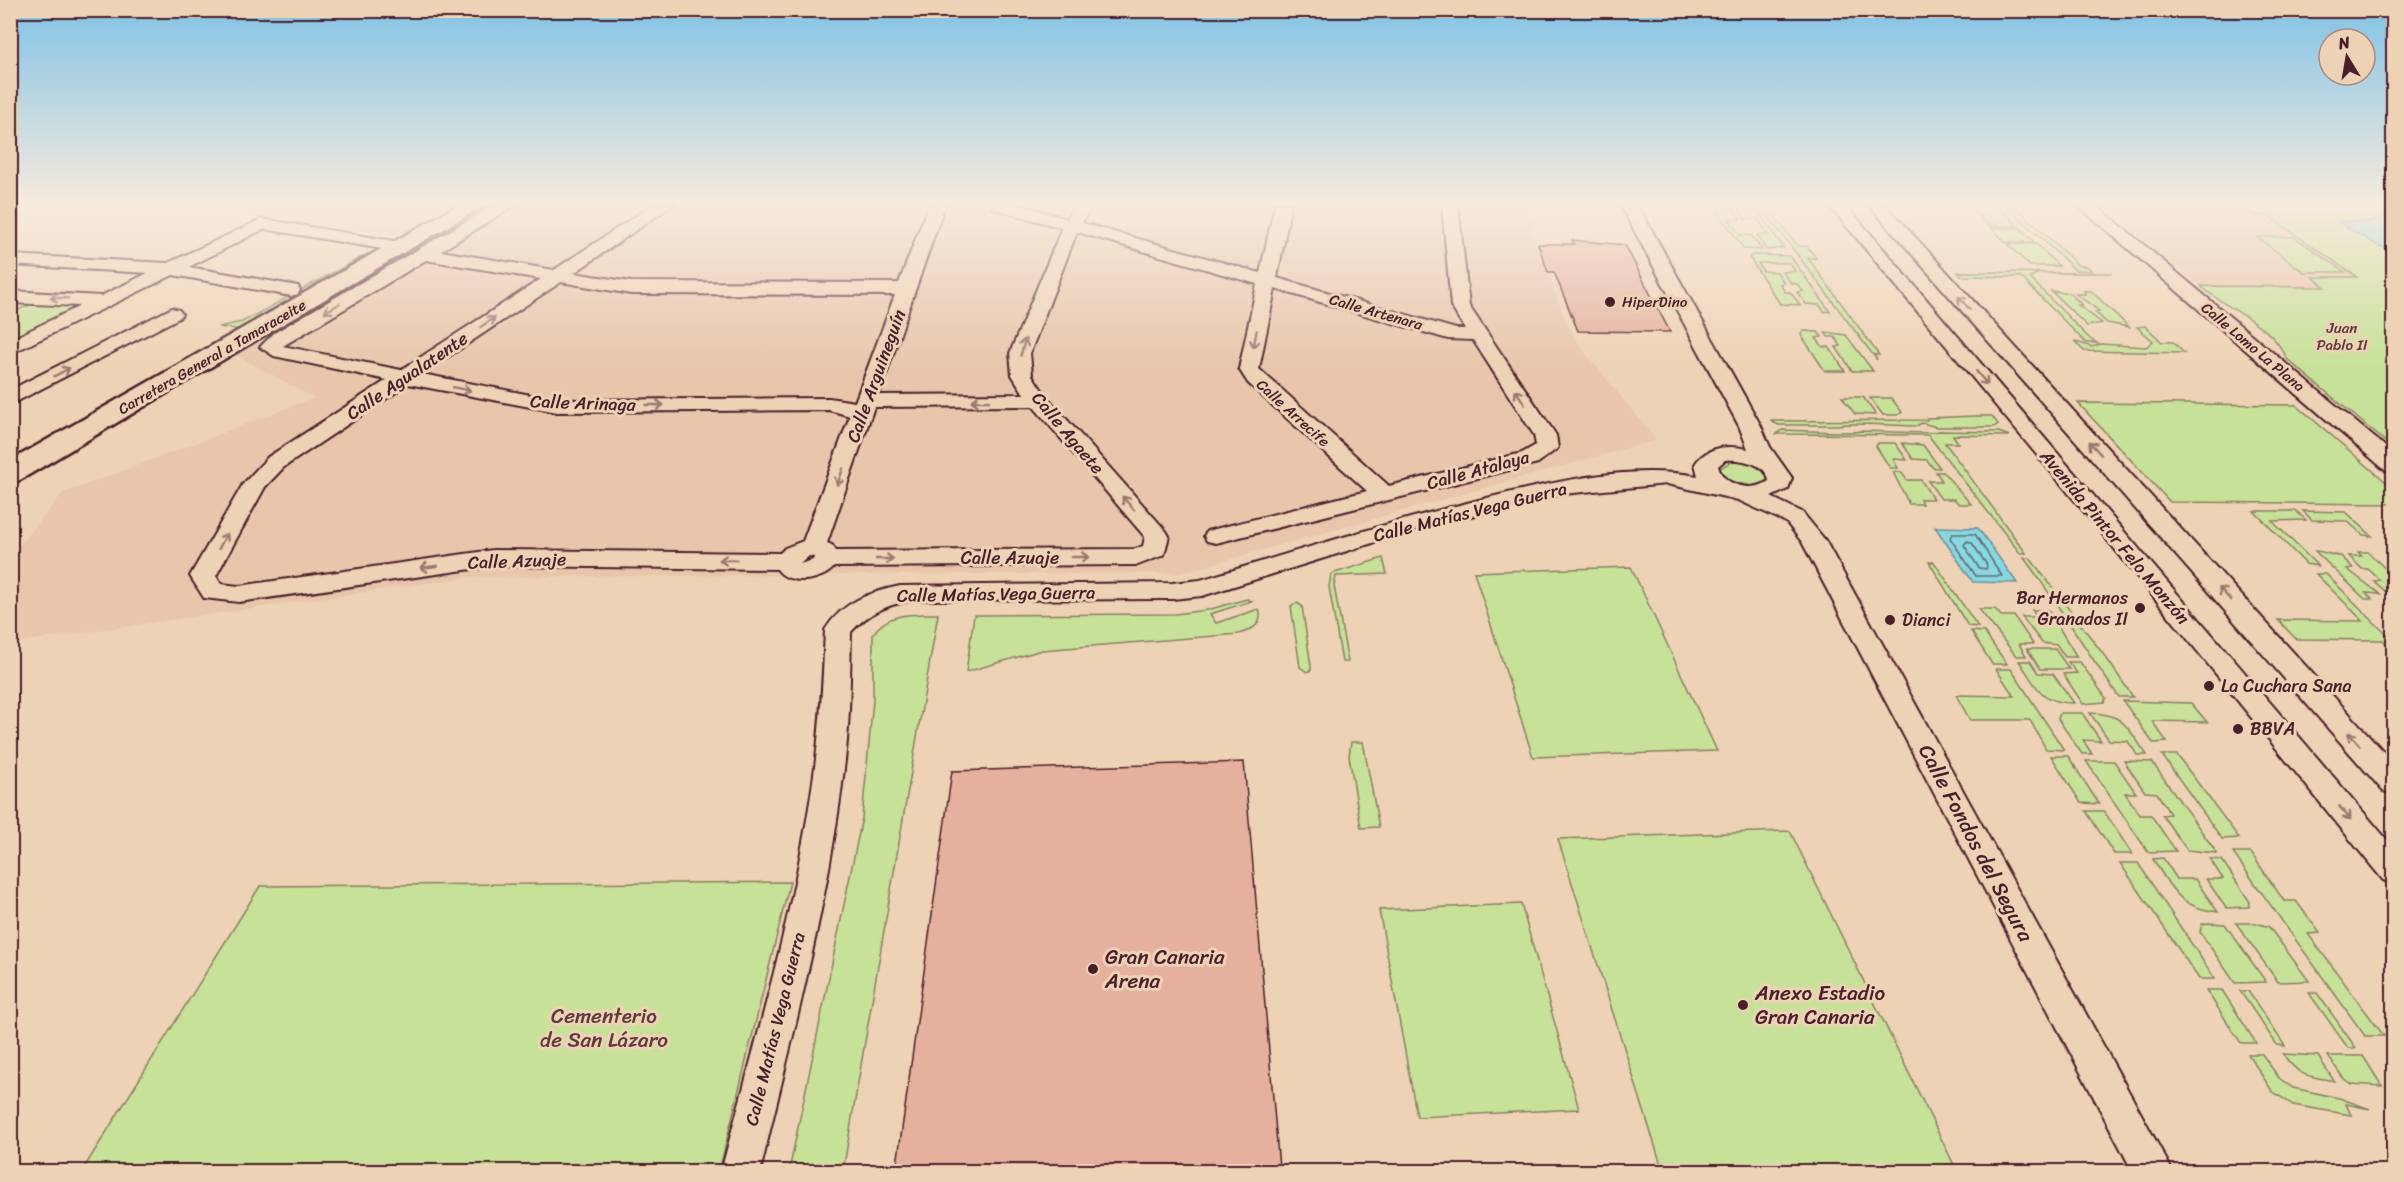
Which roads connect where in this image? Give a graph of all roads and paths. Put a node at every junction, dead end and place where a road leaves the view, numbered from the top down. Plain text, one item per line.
1 (191, 259) edge
2 (379, 259) edge
3 (416, 259) edge
4 (456, 259) edge
5 (582, 259) edge
6 (918, 259) edge
7 (1057, 259) edge
8 (1188, 259) edge
9 (1274, 259) edge
10 (1455, 259) edge
11 (1658, 259) edge
12 (1882, 259) edge
13 (1925, 259) edge
14 (2149, 259) edge
15 (10, 260) edge
16 (171, 269) junction
17 (556, 276) junction
18 (1265, 281) junction
19 (907, 289) junction
20 (291, 290) dead end
21 (15, 300) edge
22 (107, 302) junction
23 (172, 314) dead end
24 (1478, 334) junction
25 (10, 348) edge
26 (404, 378) junction
27 (10, 399) edge
28 (1039, 400) junction
29 (865, 408) junction
30 (1751, 433) junction
31 (1729, 453) junction
32 (1706, 464) junction
33 (2394, 466) edge
34 (10, 474) edge
35 (1775, 476) junction
36 (1667, 477) junction
37 (1734, 490) junction
38 (1386, 495) junction
39 (1794, 517) junction
40 (1216, 536) dead end
41 (1155, 550) joint
42 (820, 553) junction
43 (213, 592) joint
44 (2394, 783) edge
45 (2394, 871) edge
46 (2147, 1157) edge
47 (741, 1172) edge
48 (2170, 1172) edge

1 - 16 street
2 - 34 main road, Carretera General a Tamaraceite
3 -> 26 street, Calle Arinaga
4 - 17 street
5 - 17 street, Calle Agualatente
6 - 19 street, Calle Arguineguín
28 -> 7 street, Calle Agaete
8 - 18 street, Calle Artenara
9 - 18 street, Calle Arrecife
10 - 24 street, Calle Atalaya
11 - 30 street, Calle Fondos del Segura
12 -> 45 street, Avenida Pintor Felo Monzón
44 -> 13 street
14 - 33 street, Calle Lomo La Plana
15 - 16 street
16 - 20 street
16 - 22 street
17 - 19 street
26 -> 17 street, Calle Agualatente
18 - 24 street, Calle Artenara
18 -> 38 street, Calle Arrecife
19 - 29 street, Calle Arguineguín
22 -> 21 street
22 - 25 street
27 -> 23 street
38 -> 24 street, Calle Atalaya
26 -> 29 street, Calle Arinaga
43 -> 26 street, Calle Agualatente
28 -> 29 street, Calle Arinaga
41 -> 28 street, Calle Agaete
29 -> 42 street, Calle Arguineguín
30 - 31 street
30 - 35 street, Calle Fondos del Segura
31 - 32 street, Calle Matías Vega Guerra
31 - 35 street
32 - 36 street, Calle Matías Vega Guerra
32 - 37 street
35 - 37 street
35 - 39 street, Calle Fondos del Segura
36 - 37 street, Calle Matías Vega Guerra
36 - 47 street, Calle Matías Vega Guerra
37 - 39 street, Calle Fondos del Segura
38 - 40 street, Calle Atalaya
39 - 46 street, Calle Fondos del Segura
42 -> 41 street, Calle Azuaje
42 -> 43 street, Calle Azuaje
46 - 48 street, Calle Fondos del Segura

